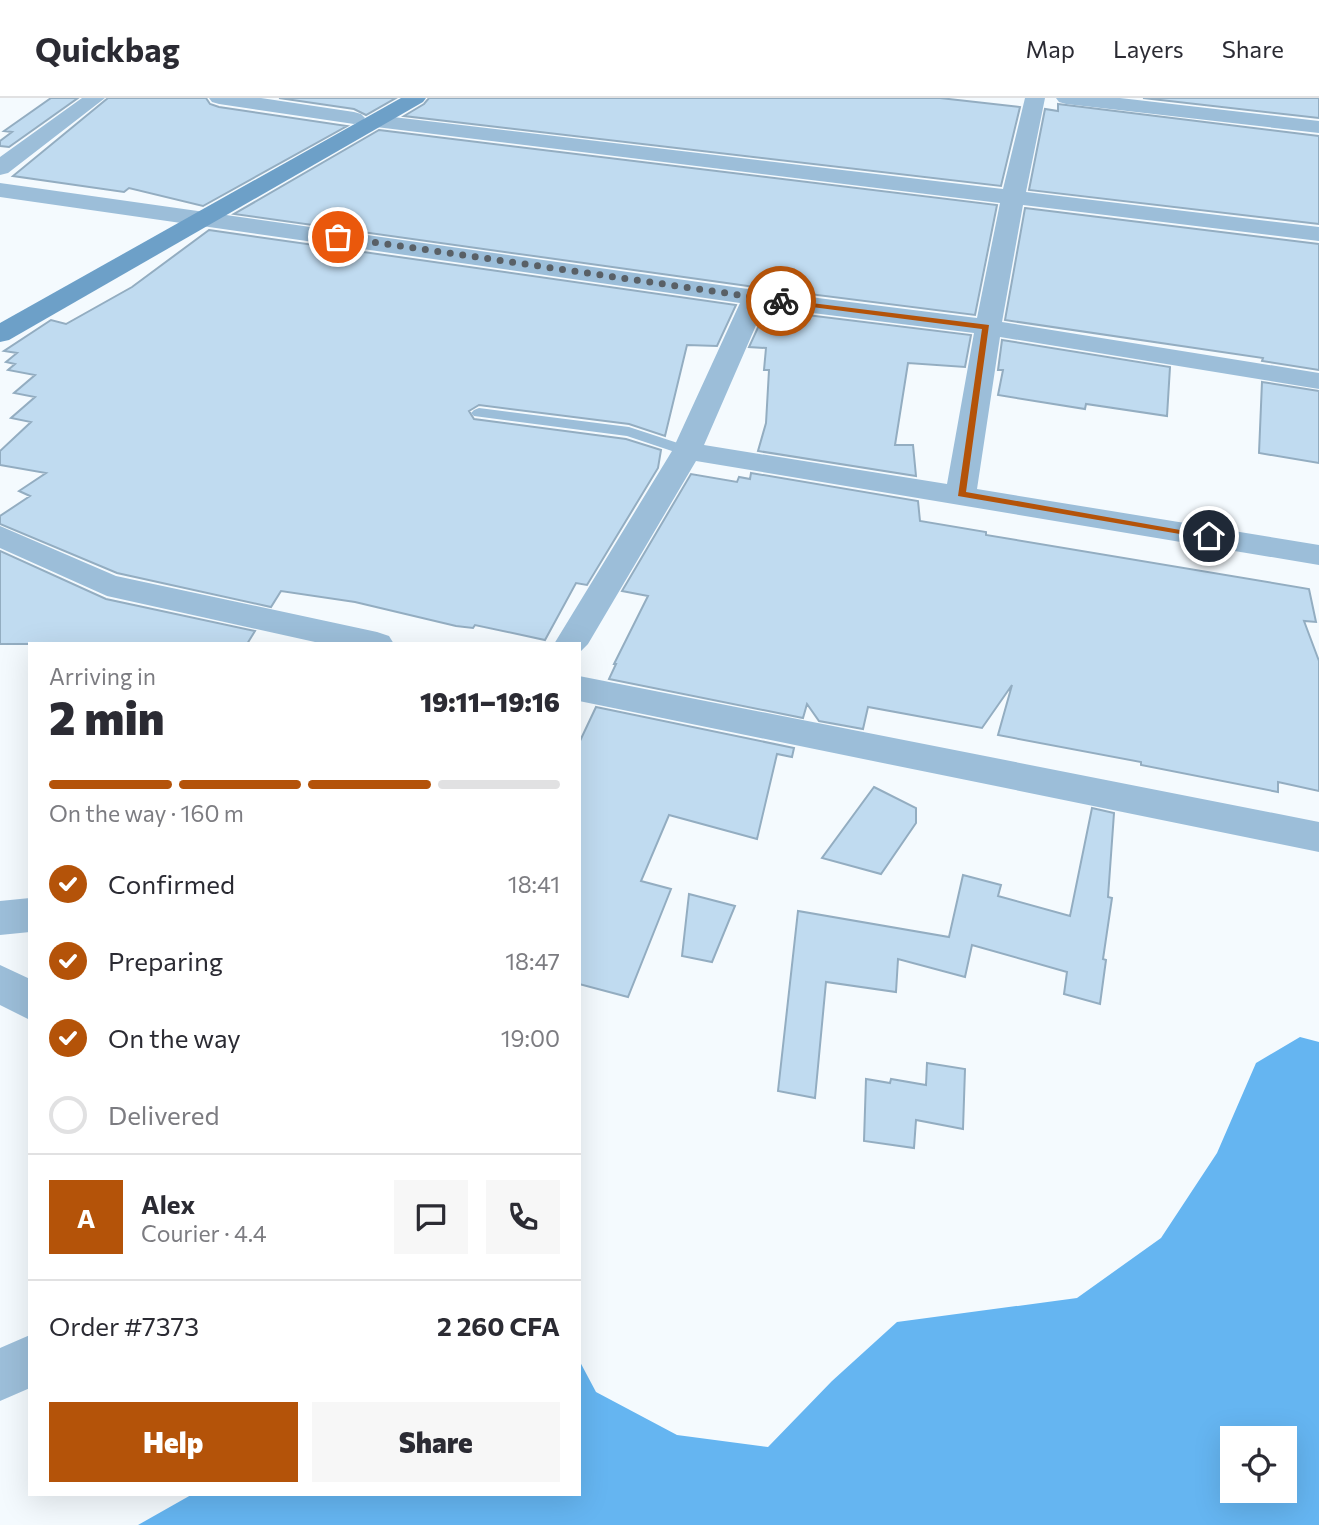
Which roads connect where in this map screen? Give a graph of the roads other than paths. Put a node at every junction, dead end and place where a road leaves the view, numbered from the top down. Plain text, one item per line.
1 (95, 98) edge
2 (219, 98) edge
3 (388, 98) edge
4 (416, 98) edge
5 (1035, 98) edge
6 (1066, 98) edge
7 (365, 119) junction
8 (1319, 127) edge
9 (0, 168) edge
10 (0, 190) edge
11 (1011, 197) junction
12 (191, 216) junction
13 (1319, 234) edge
14 (755, 298) junction
15 (0, 316) edge
16 (986, 327) junction
17 (0, 334) edge
18 (1319, 381) edge
19 (479, 413) dead end
20 (687, 451) junction
21 (961, 494) junction
22 (0, 536) edge
23 (1319, 555) edge
24 (368, 642) edge
25 (573, 642) edge
26 (581, 688) edge
27 (1319, 837) edge
28 (28, 915) edge
29 (0, 918) edge
30 (0, 983) edge
31 (28, 1001) edge
32 (28, 1362) edge
33 (0, 1375) edge

1 - 9 street
2 - 7 street
3 - 7 street
4 - 7 street
5 - 11 street
6 - 8 street
7 - 11 street
7 - 12 street
10 - 12 street
11 - 13 street
11 - 16 street
12 - 14 street
12 - 15 street
12 - 17 street
14 - 16 street
14 - 20 street
16 - 18 street
16 - 21 street
19 - 20 lane
20 - 21 street
20 - 25 street
21 - 23 street
22 - 24 street
26 - 27 street
28 - 29 street
30 - 31 street
32 - 33 street

